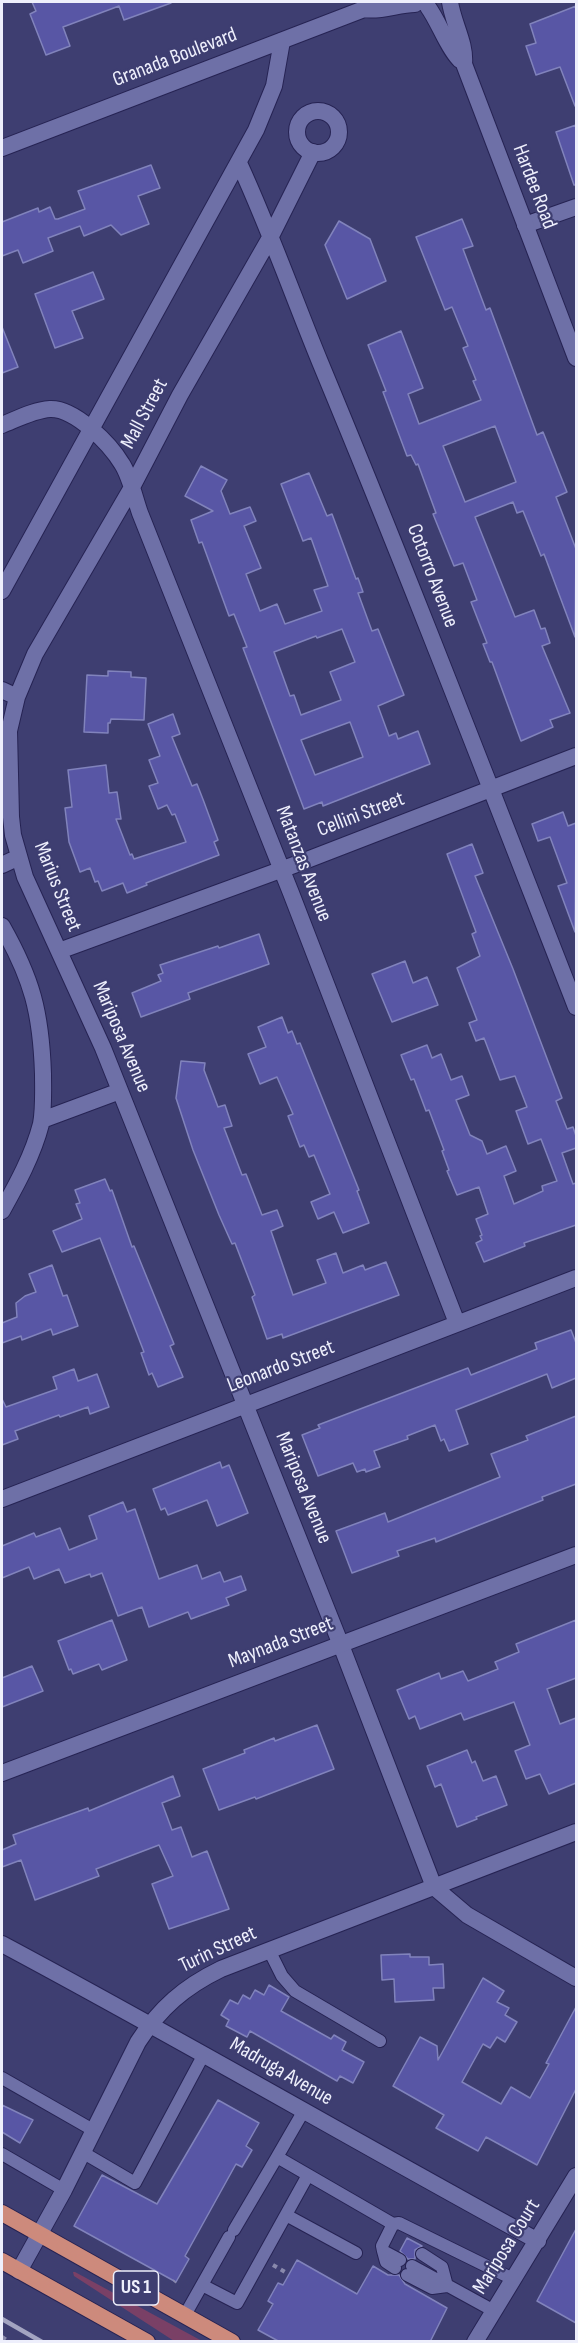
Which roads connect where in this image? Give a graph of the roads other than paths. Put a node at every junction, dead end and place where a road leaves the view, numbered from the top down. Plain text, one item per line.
1 (450, 2) edge
2 (425, 3) edge
3 (367, 5) edge
4 (282, 41) junction
5 (464, 64) junction
6 (2, 148) edge
7 (313, 152) dead end
8 (239, 163) junction
9 (576, 207) edge
10 (525, 225) junction
11 (271, 236) junction
12 (576, 358) edge
13 (2, 425) edge
14 (92, 430) junction
15 (131, 489) junction
16 (2, 591) edge
17 (2, 690) edge
18 (17, 697) junction
19 (576, 756) edge
20 (491, 789) junction
21 (19, 857) junction
22 (2, 865) edge
23 (281, 870) junction
24 (2, 926) edge
25 (59, 951) junction
26 (576, 1007) edge
27 (120, 1091) junction
28 (42, 1120) junction
29 (2, 1211) edge
30 (576, 1278) edge
31 (457, 1323) junction
32 (245, 1405) junction
33 (2, 1499) edge
34 (576, 1555) edge
35 (340, 1645) junction
36 (2, 1773) edge
37 (576, 1832) edge
38 (434, 1887) junction
39 (2, 1944) edge
40 (269, 1950) junction
41 (576, 1976) edge
42 (150, 2023) junction
43 (380, 2041) dead end
44 (204, 2054) junction
45 (2, 2078) edge
46 (303, 2112) junction
47 (93, 2130) junction
48 (82, 2152) junction
49 (2, 2154) edge
50 (277, 2157) junction
51 (308, 2175) junction
52 (576, 2176) edge
53 (63, 2190) junction
54 (2, 2213) edge
55 (286, 2215) junction
56 (393, 2224) junction
57 (40, 2234) junction
58 (538, 2241) junction
59 (356, 2253) dead end
60 (422, 2254) dead end
61 (2, 2261) edge
62 (398, 2264) dead end
63 (19, 2271) junction
64 (409, 2271) dead end
65 (513, 2278) junction
66 (202, 2284) junction
67 (447, 2286) junction
68 (494, 2311) junction
69 (185, 2315) junction
70 (147, 2342) edge
71 (232, 2342) edge
72 (475, 2342) edge

1 - 5 street, Hardee Road
2 - 3 street, Granada Boulevard
2 - 5 street, Hardee Road
3 - 4 street, Granada Boulevard
4 - 6 street, Granada Boulevard
4 - 8 street, Mall Street
5 - 10 street, Hardee Road
7 - 11 street, Mall Street
8 - 11 street, Cotorro Avenue
8 - 14 street, Mall Street
9 - 10 street
10 - 12 street, Hardee Road
11 - 15 street, Mall Street
11 - 20 street, Cotorro Avenue
13 - 14 street, Matanzas Avenue
14 - 15 street, Matanzas Avenue
14 - 16 street, Mall Street
15 - 18 street, Mall Street
15 - 23 street, Matanzas Avenue
17 - 18 street
18 - 21 street, Marius Street
19 - 20 street, Cellini Street
20 - 23 street, Cellini Street
20 - 26 street, Cotorro Avenue
21 - 22 street
21 - 25 street, Marius Street
23 - 25 street, Cellini Street
23 - 31 street, Matanzas Avenue
24 - 28 street
25 - 27 street, Mariposa Avenue
27 - 28 street
27 - 32 street, Mariposa Avenue
28 - 29 street
30 - 31 street, Leonardo Street
31 - 32 street, Leonardo Street
32 - 33 street, Leonardo Street
32 - 35 street, Mariposa Avenue
34 - 35 street, Maynada Street
35 - 36 street, Maynada Street
35 - 38 street, Mariposa Avenue
37 - 38 street, Turin Street
38 - 40 street, Turin Street
38 - 41 street, Mariposa Avenue
39 - 42 street, Madruga Avenue
40 - 42 street, Turin Street
40 - 43 lane
42 - 44 street, Madruga Avenue
42 - 47 street, Turin Street
44 - 46 street, Madruga Avenue
44 - 48 lane
45 - 47 lane
46 - 50 lane
46 - 58 street, Madruga Avenue
47 - 48 street, Turin Street
48 - 53 street, Turin Street
49 - 53 lane
50 - 51 lane
50 - 66 lane
51 - 55 lane
51 - 56 lane
52 - 58 street, Mariposa Court
53 - 57 street, Turin Street
54 - 57 highway, US 1
55 - 59 lane
55 - 66 lane
56 - 62 lane
56 - 65 lane
57 - 63 street, Turin Street
57 - 69 highway, US 1
58 - 65 street, Mariposa Court
60 - 67 lane
61 - 63 highway, US 1
63 - 70 highway, US 1
64 - 67 lane
65 - 68 street, Mariposa Court
66 - 69 lane
67 - 68 lane
68 - 72 street, Mariposa Court
69 - 71 highway, US 1

